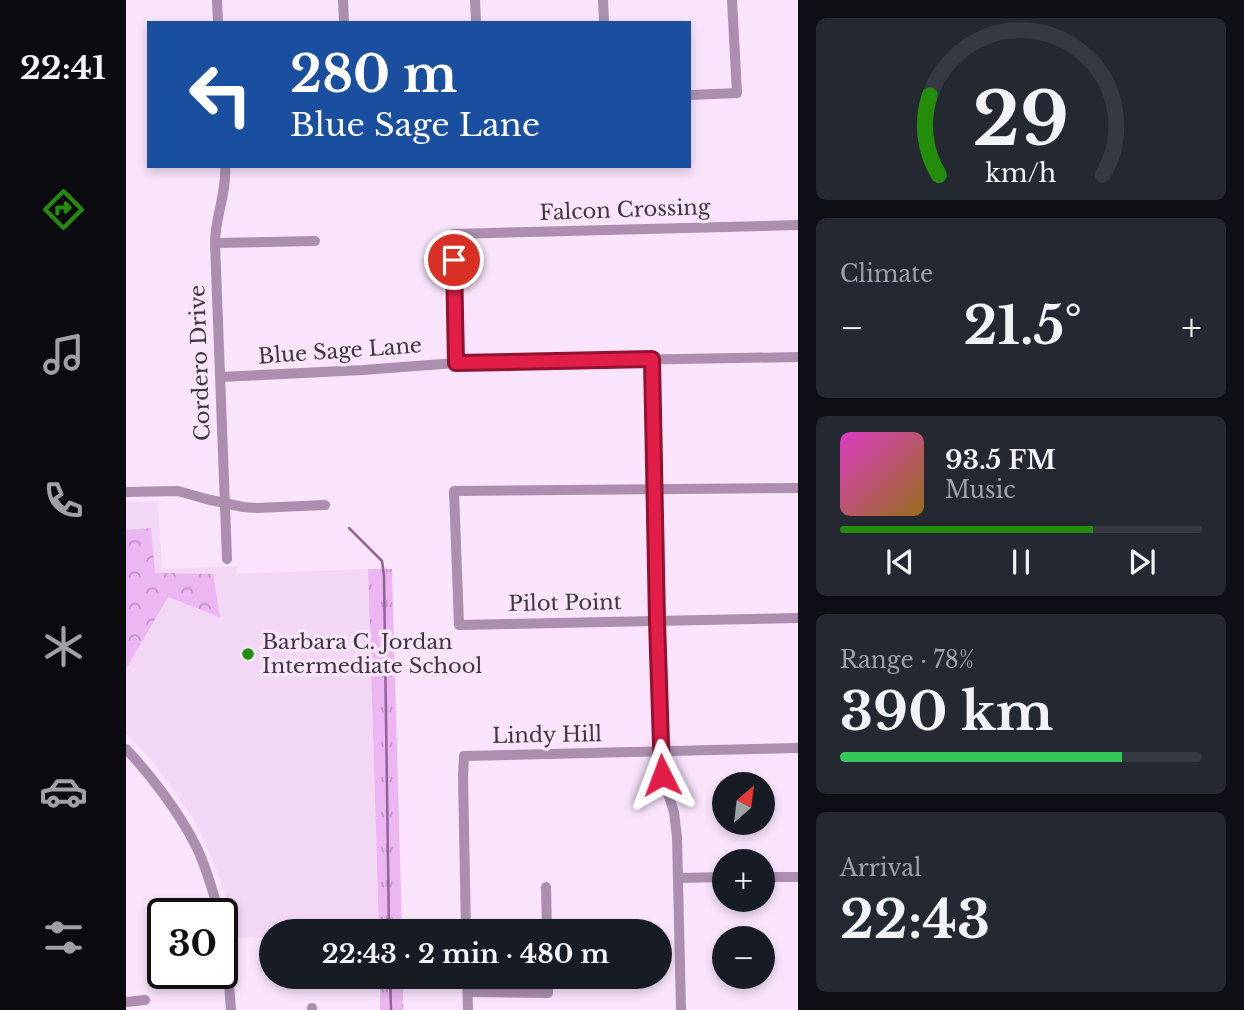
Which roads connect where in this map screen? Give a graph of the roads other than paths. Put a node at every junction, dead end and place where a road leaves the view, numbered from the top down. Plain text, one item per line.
1 (217, 0) edge
2 (342, 0) edge
3 (475, 0) edge
4 (603, 0) edge
5 (732, 0) edge
6 (218, 21) edge
7 (344, 21) edge
8 (476, 21) edge
9 (604, 21) edge
10 (691, 95) edge
11 (225, 168) edge
12 (798, 225) edge
13 (315, 241) dead end
14 (215, 243) junction
15 (798, 357) edge
16 (652, 359) junction
17 (456, 363) junction
18 (220, 377) junction
19 (798, 488) edge
20 (655, 490) junction
21 (126, 492) edge
22 (225, 503) junction
23 (325, 505) dead end
24 (227, 559) dead end
25 (798, 618) edge
26 (657, 621) junction
27 (798, 748) edge
28 (126, 749) edge
29 (661, 752) junction
30 (712, 877) edge
31 (775, 877) edge
32 (798, 877) edge
33 (678, 878) junction
34 (546, 887) dead end
35 (214, 898) edge
36 (466, 919) edge
37 (547, 919) edge
38 (229, 989) edge
39 (468, 989) edge
40 (548, 989) edge
41 (468, 992) junction
42 (145, 1000) dead end
43 (126, 1002) edge
44 (231, 1010) edge
45 (468, 1010) edge
46 (681, 1010) edge

1 - 6 street
2 - 7 street
3 - 8 street
4 - 9 street
5 - 10 street
11 - 14 street, Cordero Drive
12 - 17 street, Falcon Crossing
13 - 14 street
14 - 18 street, Cordero Drive
15 - 16 street, Blue Sage Lane
16 - 17 street, Blue Sage Lane
16 - 20 street
17 - 18 street, Blue Sage Lane
18 - 22 street, Cordero Drive
19 - 20 street
20 - 26 street
20 - 26 street, Pilot Point
21 - 22 street
22 - 23 street
22 - 24 street, Cordero Drive
25 - 26 street, Pilot Point
26 - 29 street
27 - 29 street, Lindy Hill
28 - 35 street
29 - 33 street
29 - 36 street, Lindy Hill
30 - 33 street
31 - 32 street
33 - 46 street
34 - 37 street
38 - 44 street
39 - 41 street
40 - 41 street
41 - 45 street
42 - 43 street

